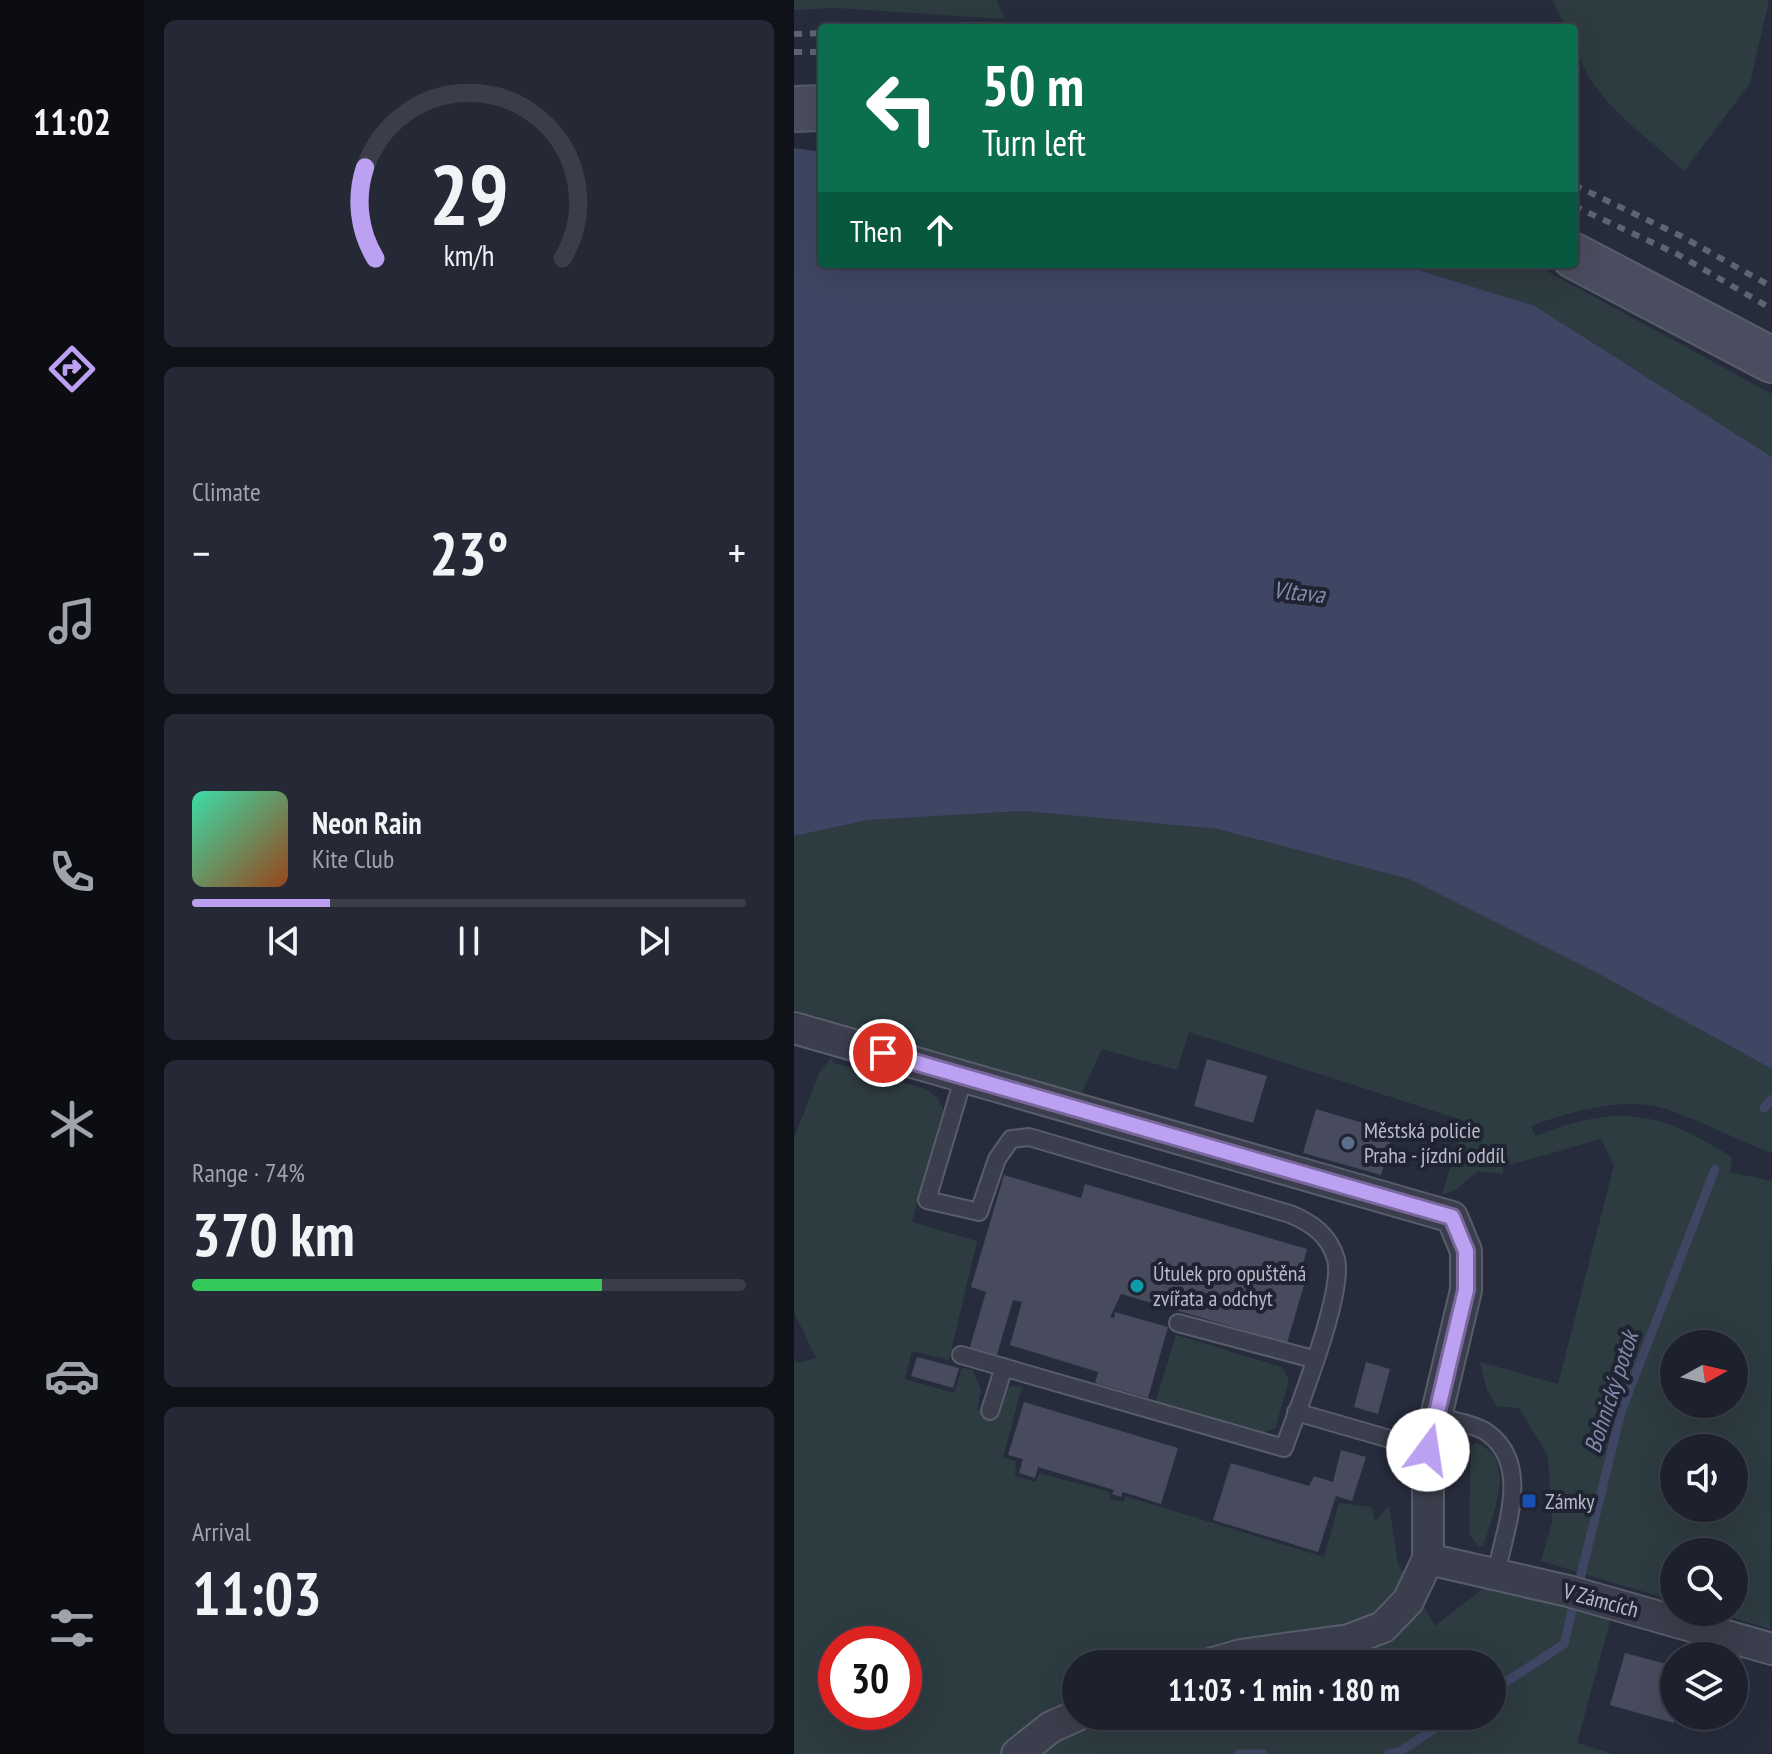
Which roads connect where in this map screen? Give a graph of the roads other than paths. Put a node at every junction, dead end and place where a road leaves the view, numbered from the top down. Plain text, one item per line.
1 (818, 108) edge
2 (794, 109) edge
3 (1578, 258) edge
4 (1772, 360) edge
5 (794, 1028) edge
6 (964, 1076) junction
7 (1178, 1323) dead end
8 (961, 1355) dead end
9 (1313, 1359) junction
10 (1004, 1367) junction
11 (990, 1411) dead end
12 (1296, 1412) junction
13 (1436, 1416) junction
14 (1428, 1450) junction
15 (1428, 1559) junction
16 (1496, 1574) junction
17 (1772, 1649) edge
18 (1277, 1650) edge
19 (1062, 1722) edge
20 (1017, 1754) edge

1 - 2 main road
3 - 4 main road
5 - 6 street
6 - 9 lane
6 - 13 street
7 - 9 lane
8 - 10 lane
9 - 12 lane
10 - 11 lane
10 - 12 lane
12 - 14 lane
13 - 14 street
13 - 16 lane
14 - 15 street
15 - 16 street, V Zámcích
15 - 18 street
16 - 17 street, V Zámcích
19 - 20 street

